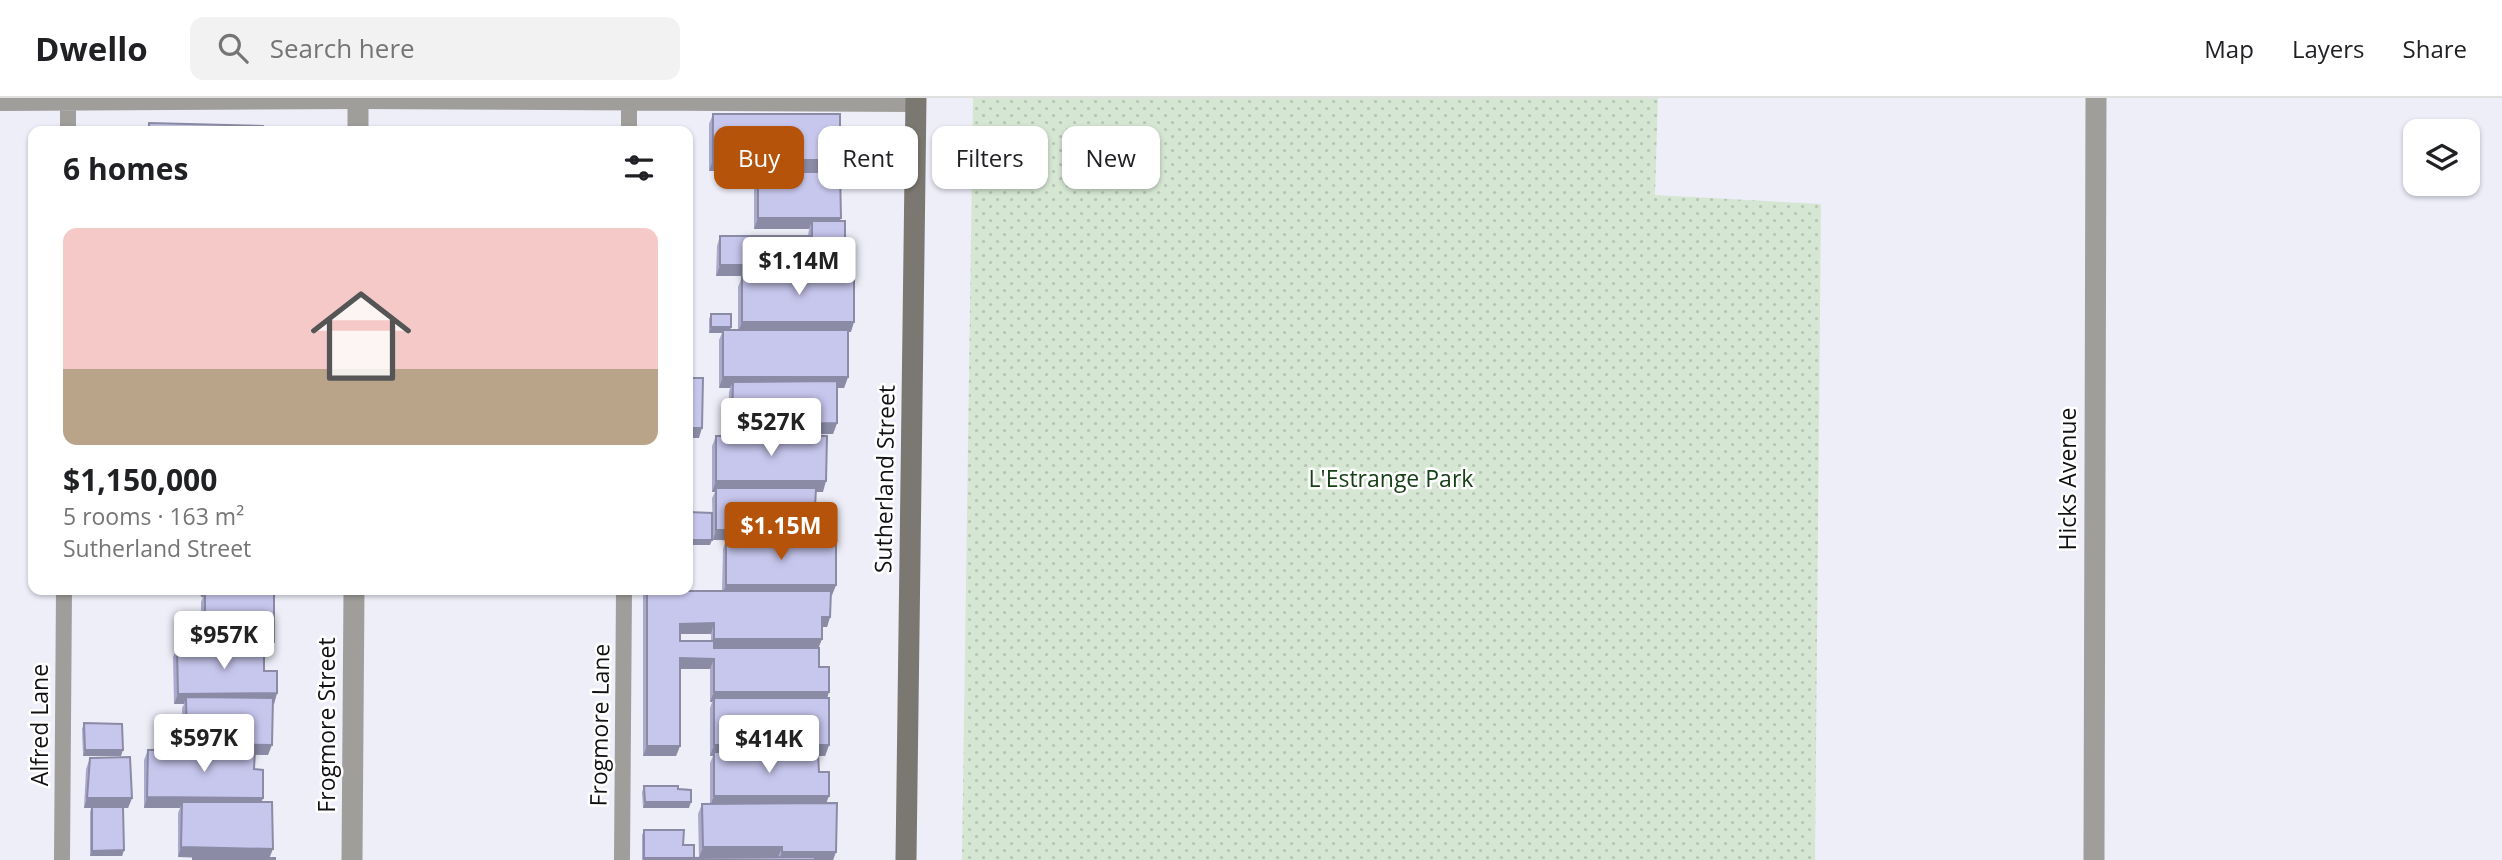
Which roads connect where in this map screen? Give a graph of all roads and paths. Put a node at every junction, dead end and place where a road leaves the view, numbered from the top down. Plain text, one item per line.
1 (2095, 98) edge
2 (358, 99) edge
3 (629, 101) junction
4 (916, 101) edge
5 (0, 103) edge
6 (68, 104) junction
7 (68, 126) edge
8 (358, 126) edge
9 (629, 126) edge
10 (64, 595) edge
11 (354, 595) edge
12 (624, 595) edge
13 (62, 860) edge
14 (352, 860) edge
15 (622, 860) edge
16 (906, 860) edge
17 (2094, 860) edge

1 - 17 street, Hicks Avenue
2 - 3 lane
2 - 6 lane
2 - 8 street
3 - 4 lane
3 - 9 lane
4 - 16 street, Sutherland Street
5 - 6 lane
6 - 7 lane
10 - 13 lane, Alfred Lane
11 - 14 street, Frogmore Street
12 - 15 lane, Frogmore Lane

